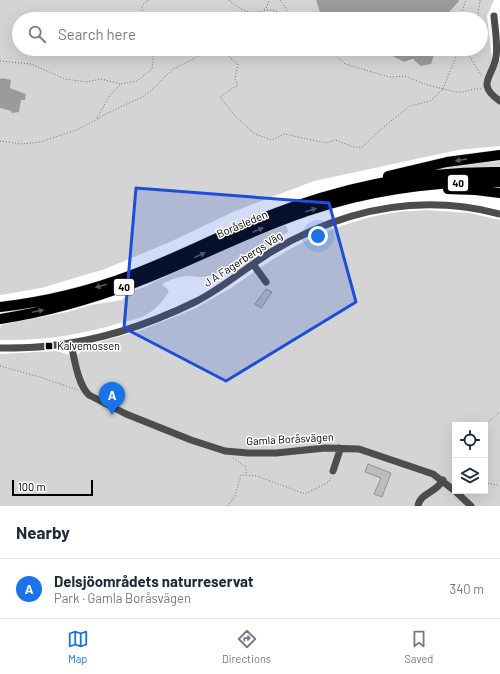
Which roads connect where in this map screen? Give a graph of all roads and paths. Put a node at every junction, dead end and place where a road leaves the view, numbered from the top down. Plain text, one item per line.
1 (148, 0) edge
2 (229, 0) edge
3 (269, 0) edge
4 (280, 0) edge
5 (466, 0) edge
6 (480, 0) edge
7 (264, 10) junction
8 (144, 12) edge
9 (250, 12) edge
10 (257, 12) edge
11 (278, 12) edge
12 (288, 12) edge
13 (462, 12) edge
14 (479, 12) edge
15 (494, 16) dead end
16 (153, 56) edge
17 (199, 56) edge
18 (228, 56) edge
19 (336, 56) edge
20 (456, 56) edge
21 (469, 56) edge
22 (0, 61) edge
23 (121, 84) junction
24 (487, 87) junction
25 (443, 89) junction
26 (500, 101) edge
27 (97, 118) junction
28 (0, 141) edge
29 (500, 155) edge
30 (500, 172) edge
31 (500, 182) edge
32 (400, 188) junction
33 (500, 193) edge
34 (326, 196) junction
35 (500, 214) edge
36 (253, 264) junction
37 (266, 282) dead end
38 (0, 307) edge
39 (0, 319) edge
40 (71, 343) junction
41 (0, 348) edge
42 (0, 366) edge
43 (84, 391) junction
44 (500, 412) edge
45 (487, 422) edge
46 (339, 448) junction
47 (231, 451) junction
48 (333, 471) joint
49 (246, 475) junction
50 (443, 480) junction
51 (488, 483) edge
52 (498, 485) dead end
53 (452, 488) edge
54 (458, 494) edge
55 (228, 506) edge
56 (418, 506) edge
57 (471, 506) edge

1 - 8 path
2 - 9 path
3 - 7 path
4 - 12 path
5 - 13 path
6 - 14 path
7 - 10 path
7 - 11 path
15 - 24 street
16 - 23 path
17 - 27 path
18 - 25 path
19 - 25 path
20 - 25 path
21 - 24 path
22 - 23 path
23 - 27 path
24 - 25 path
24 - 26 street
27 - 28 path
29 -> 34 highway
30 - 34 highway, Boråsleden / 40
31 - 32 highway, Boråsleden / 40
32 - 33 highway
39 -> 32 highway, Boråsleden / 40
34 -> 38 highway, Boråsleden / 40
35 - 36 street, J A Fagerbergs Väg
36 - 37 street
36 - 40 street, J A Fagerbergs Väg
40 - 41 street, J A Fagerbergs Väg
40 - 43 street
42 - 43 path
43 - 47 street, Gamla Boråsvägen
44 - 45 path
46 - 47 street, Gamla Boråsvägen
46 - 48 street
46 - 50 street, Gamla Boråsvägen
47 - 49 path
48 - 49 path
49 - 55 path
50 - 53 street, Gamla Boråsvägen
50 - 56 street
51 - 52 path
54 - 57 street, Gamla Boråsvägen

